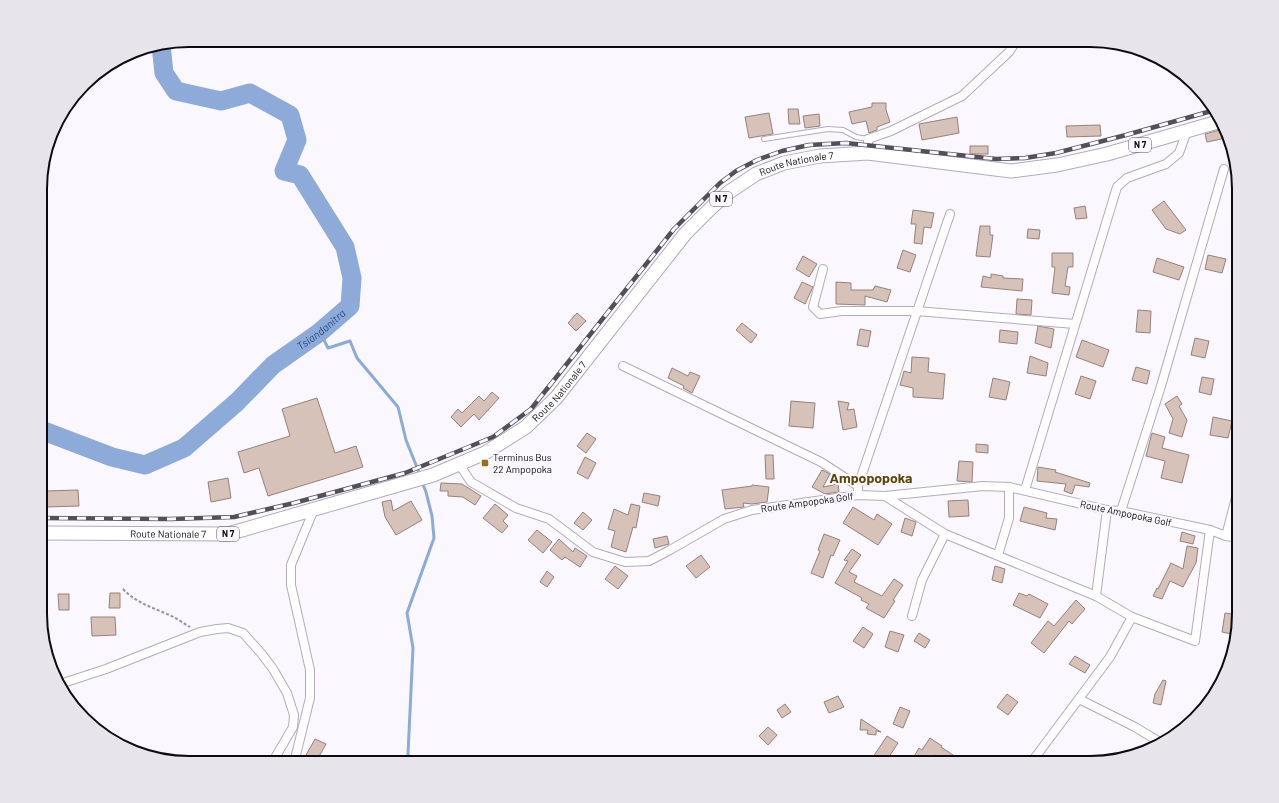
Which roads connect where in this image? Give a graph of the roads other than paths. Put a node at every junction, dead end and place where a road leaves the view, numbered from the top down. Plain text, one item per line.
1 (1012, 47) edge
2 (1215, 123) edge
3 (1187, 131) junction
4 (764, 139) dead end
5 (868, 139) junction
6 (868, 153) junction
7 (1224, 169) dead end
8 (950, 214) dead end
9 (823, 269) dead end
10 (916, 311) junction
11 (1075, 324) junction
12 (623, 366) dead end
13 (459, 464) junction
14 (1009, 487) junction
15 (858, 490) junction
16 (1025, 490) junction
17 (885, 496) junction
18 (314, 509) junction
19 (1107, 510) junction
20 (1121, 511) junction
21 (1232, 513) edge
22 (1210, 530) junction
23 (47, 533) edge
24 (945, 534) junction
25 (1226, 536) junction
26 (1232, 537) edge
27 (998, 555) junction
28 (1096, 596) junction
29 (912, 616) dead end
30 (1132, 617) junction
31 (65, 682) edge
32 (1079, 699) junction
33 (1156, 740) edge
34 (276, 756) edge
35 (296, 756) edge
36 (1036, 756) edge

1 - 5 street
2 - 3 main road, Route Nationale 7 / N 7
3 - 6 main road, Route Nationale 7 / N 7
3 - 11 street
4 - 5 lane
5 - 6 street
6 - 13 main road, Route Nationale 7 / N 7
7 - 20 street
8 - 10 street
9 - 10 street
10 - 11 street
10 - 15 street
11 - 16 street
12 - 15 street
13 - 15 street, Route Ampopoka Golf
13 - 18 main road, Route Nationale 7 / N 7
14 - 16 street, Route Ampopoka Golf
14 - 17 street, Route Ampopoka Golf
14 - 27 street
15 - 17 street, Route Ampopoka Golf
16 - 19 street, Route Ampopoka Golf
17 - 24 street
18 - 23 main road, Route Nationale 7 / N 7
18 - 35 street
19 - 20 street, Route Ampopoka Golf
19 - 28 street
20 - 22 street, Route Ampopoka Golf
21 - 25 street
22 - 25 street, Route Ampopoka Golf
22 - 30 street
24 - 27 street
24 - 29 street
25 - 26 street, Route Ampopoka Golf
27 - 28 street
28 - 30 street
30 - 32 street
31 - 34 street
32 - 33 street
32 - 36 street

